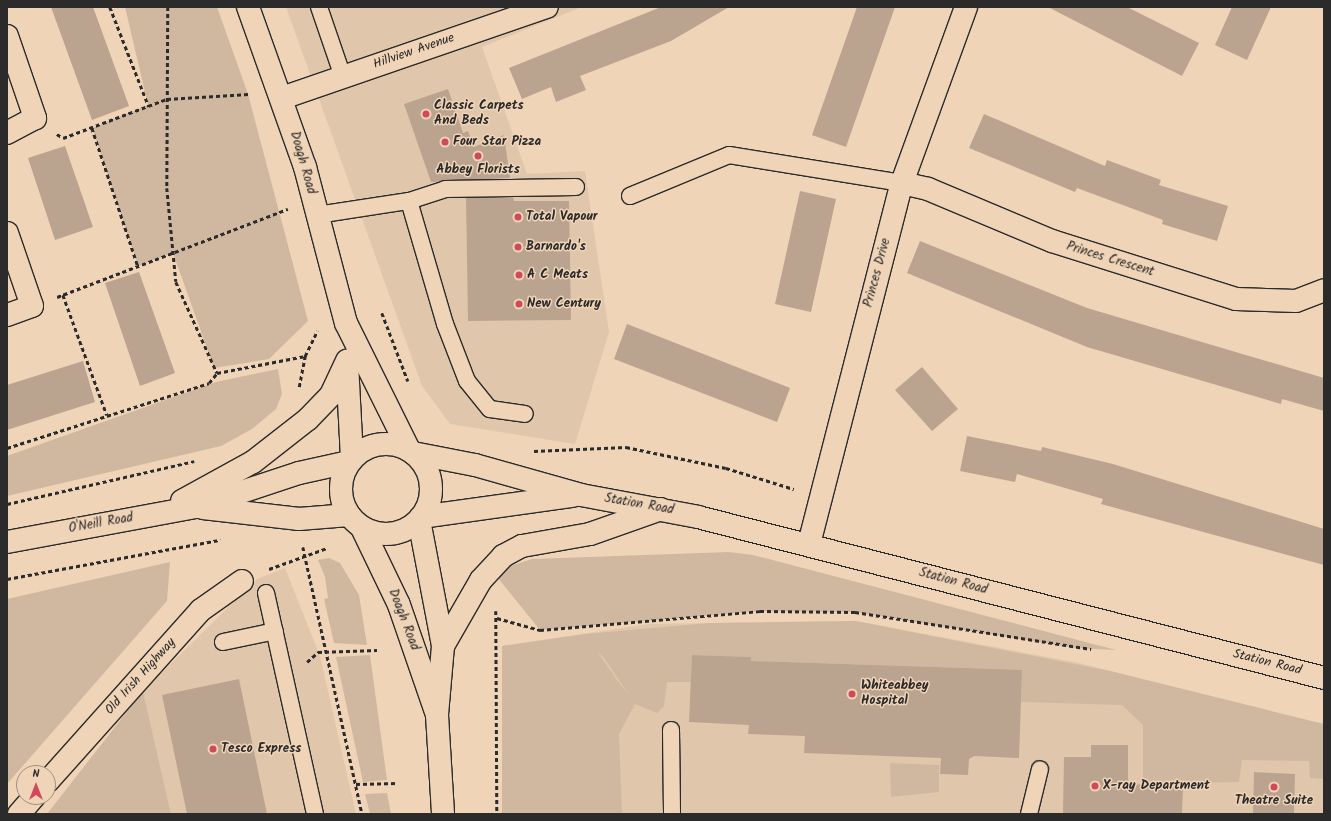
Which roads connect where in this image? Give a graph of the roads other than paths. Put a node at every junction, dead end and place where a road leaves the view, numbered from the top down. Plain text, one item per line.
1 (248, 7) edge
2 (319, 7) edge
3 (547, 7) edge
4 (966, 7) edge
5 (7, 36) edge
6 (342, 77) junction
7 (282, 98) junction
8 (7, 133) edge
9 (902, 183) junction
10 (576, 187) dead end
11 (630, 196) dead end
12 (409, 200) junction
13 (317, 215) junction
14 (7, 232) edge
15 (1324, 290) edge
16 (7, 316) edge
17 (346, 323) junction
18 (347, 360) junction
19 (525, 414) dead end
20 (411, 452) junction
21 (351, 460) junction
22 (580, 495) junction
23 (196, 507) junction
24 (662, 509) junction
25 (160, 513) junction
26 (420, 518) junction
27 (355, 522) junction
28 (7, 542) edge
29 (809, 544) junction
30 (242, 582) road end
31 (266, 593) dead end
32 (275, 632) junction
33 (223, 642) dead end
34 (443, 646) junction
35 (1324, 678) edge
36 (437, 715) junction
37 (671, 730) dead end
38 (1040, 769) dead end
39 (56, 772) edge
40 (26, 805) edge
41 (18, 814) edge
42 (315, 814) edge
43 (443, 814) edge
44 (672, 814) edge
45 (1029, 814) edge

1 - 7 main road, Doagh Road
2 - 6 lane
3 - 6 main road, Hillview Avenue
4 - 9 main road, Princes Drive
5 - 8 main road
6 - 7 main road, Hillview Avenue
7 - 13 main road, Doagh Road
9 - 11 lane
9 - 15 main road, Princes Crescent
9 - 29 main road, Princes Drive
10 - 12 lane
12 - 13 lane
12 - 19 lane
13 - 17 main road, Doagh Road
14 - 16 main road
17 - 18 main road, Doagh Road
17 - 20 main road, Doagh Road
18 - 21 main road, Doagh Road
18 - 25 main road
20 - 21 main road
20 - 22 main road, Station Road
20 - 26 main road
21 - 23 main road, O'Neill Road
21 - 27 main road
22 - 24 main road, Station Road
22 - 26 main road, Station Road
23 - 25 main road, O'Neill Road
23 - 27 main road, O'Neill Road
24 - 29 main road, Station Road
24 - 34 main road
25 - 28 main road, O'Neill Road
26 - 27 main road
26 - 34 main road, Doagh Road
27 - 36 main road, Doagh Road
29 - 35 main road, Station Road
30 - 39 main road, Old Irish Highway
31 - 32 lane
32 - 33 lane
32 - 42 lane
34 - 36 main road, Doagh Road
36 - 43 main road, Doagh Road
37 - 44 lane
38 - 45 lane
40 - 41 main road

